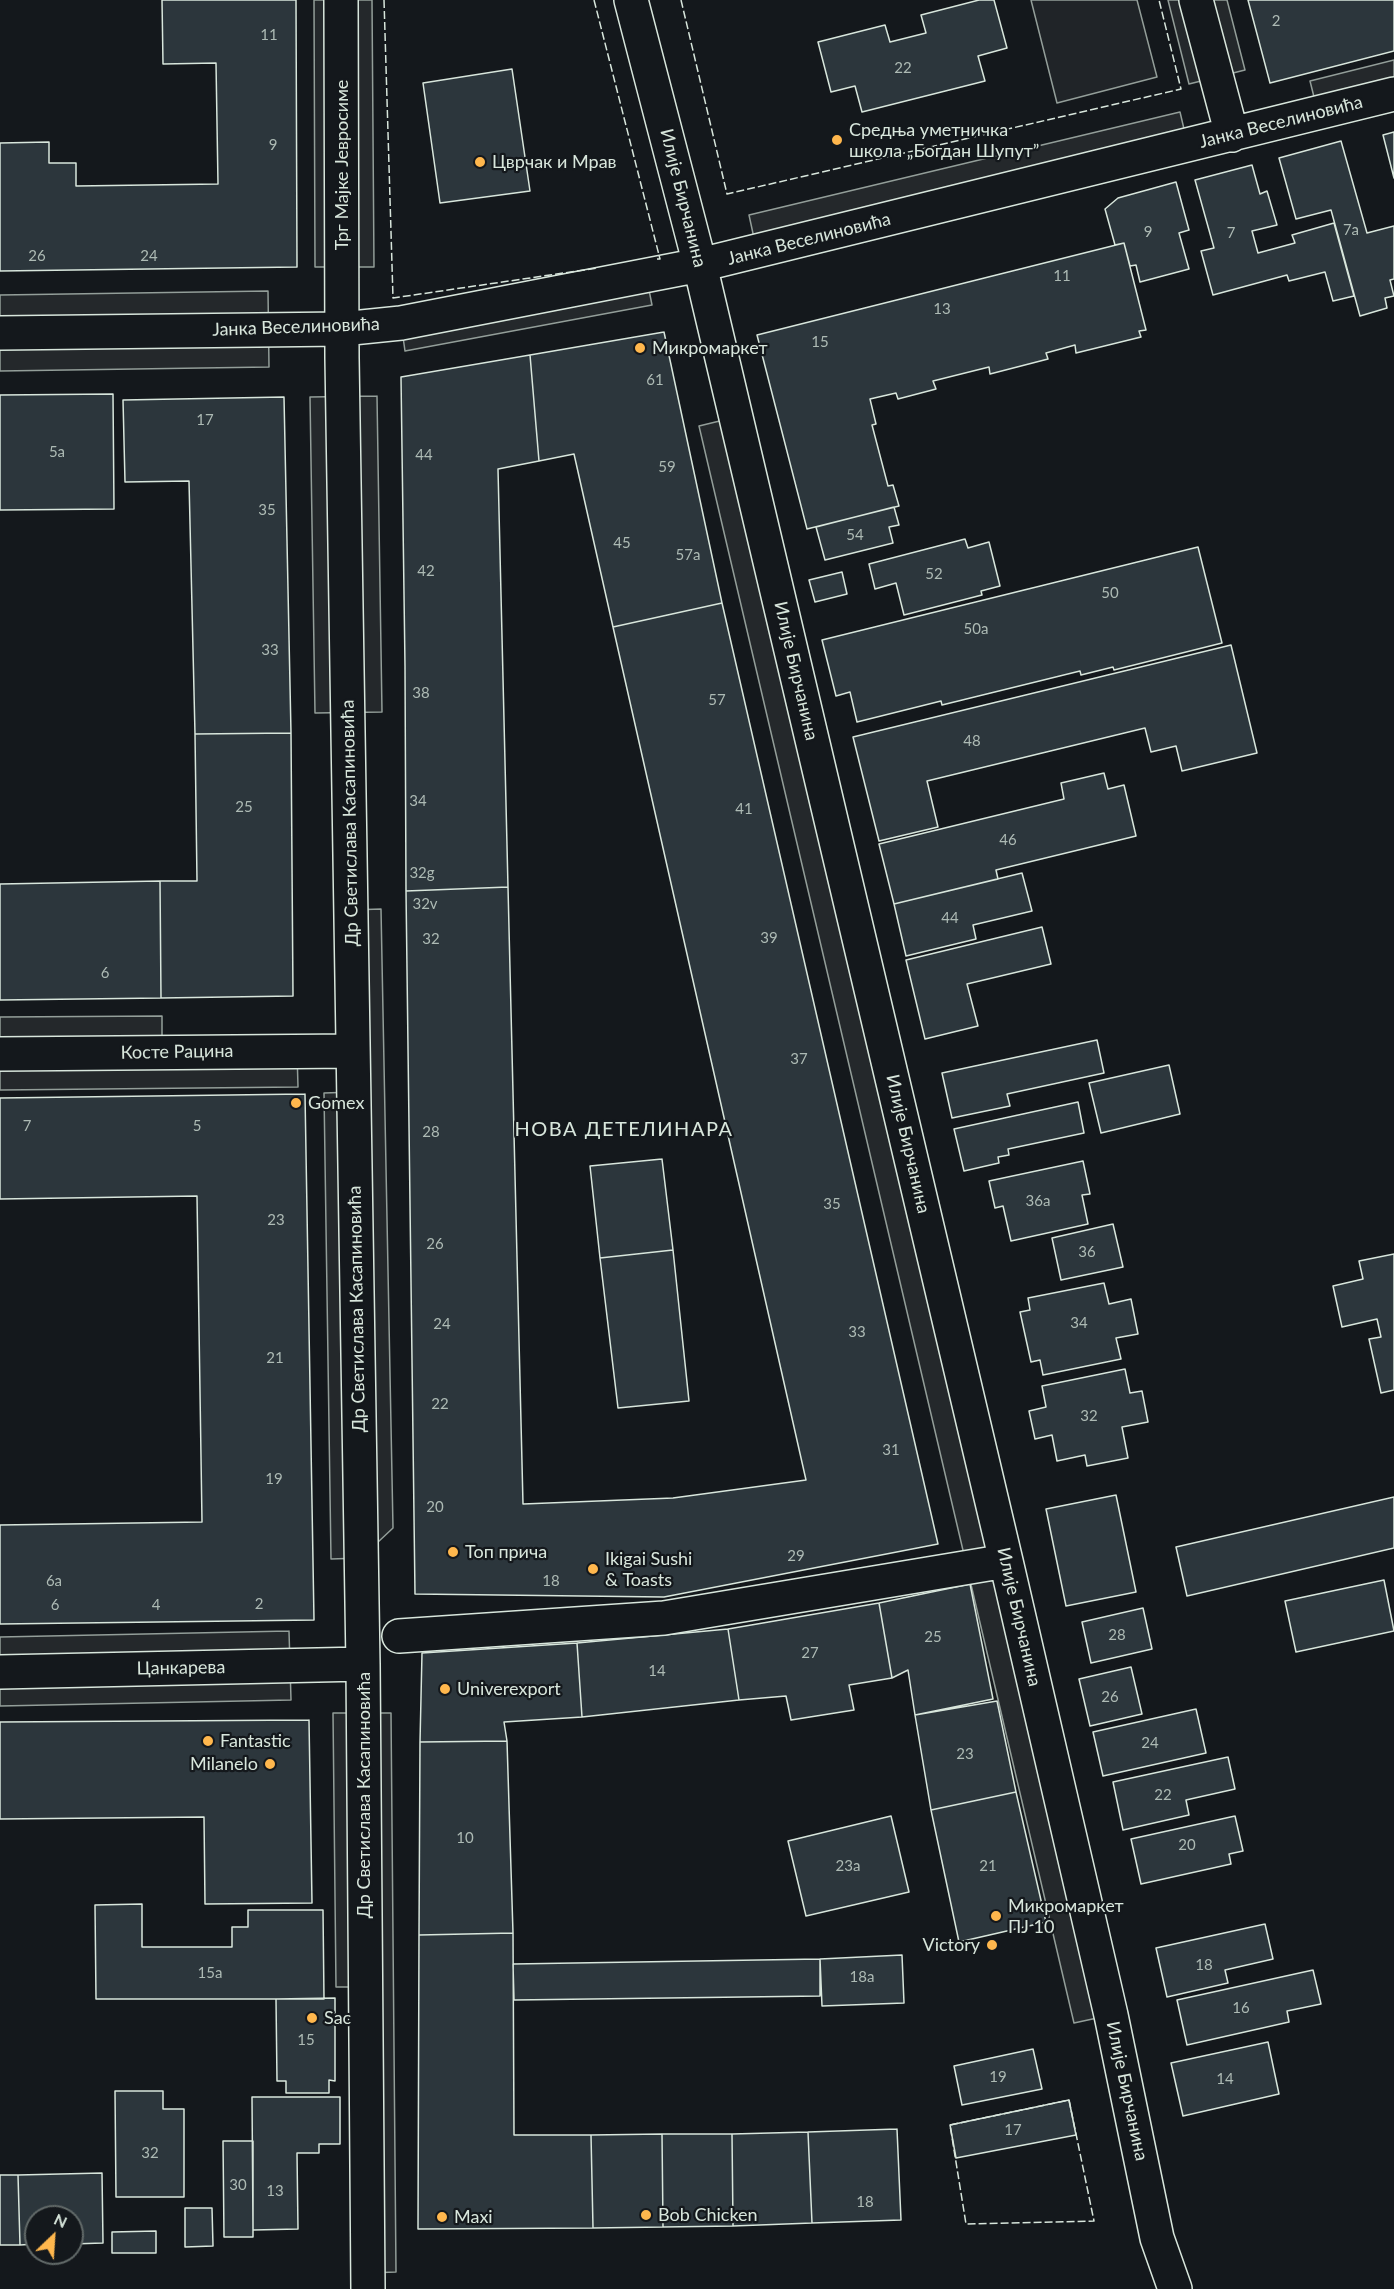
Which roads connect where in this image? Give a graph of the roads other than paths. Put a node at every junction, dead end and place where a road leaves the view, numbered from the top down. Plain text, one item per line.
1 (341, 0) edge
2 (631, 0) edge
3 (1196, 0) edge
4 (1394, 94) edge
5 (1232, 135) junction
6 (700, 266) junction
7 (342, 329) junction
8 (0, 333) edge
9 (353, 1051) junction
10 (0, 1054) edge
11 (1006, 1561) junction
12 (399, 1636) dead end
13 (363, 1664) junction
14 (0, 1672) edge
15 (368, 2289) edge
16 (1175, 2289) edge

1 - 7 street, Трг Мајке Јевросиме
2 - 6 street, Илије Бирчанина
3 - 5 street
4 - 5 street, Јанка Веселиновића
5 - 6 street, Јанка Веселиновића
6 - 7 street, Јанка Веселиновића
6 - 11 street, Илије Бирчанина
7 - 8 street, Јанка Веселиновића
7 - 9 street, Др Светислава Касапиновића
9 - 10 street, Косте Рацина
9 - 13 street, Др Светислава Касапиновића
11 - 12 street
11 - 16 street, Илије Бирчанина
13 - 14 street, Цанкарева
13 - 15 street, Др Светислава Касапиновића

